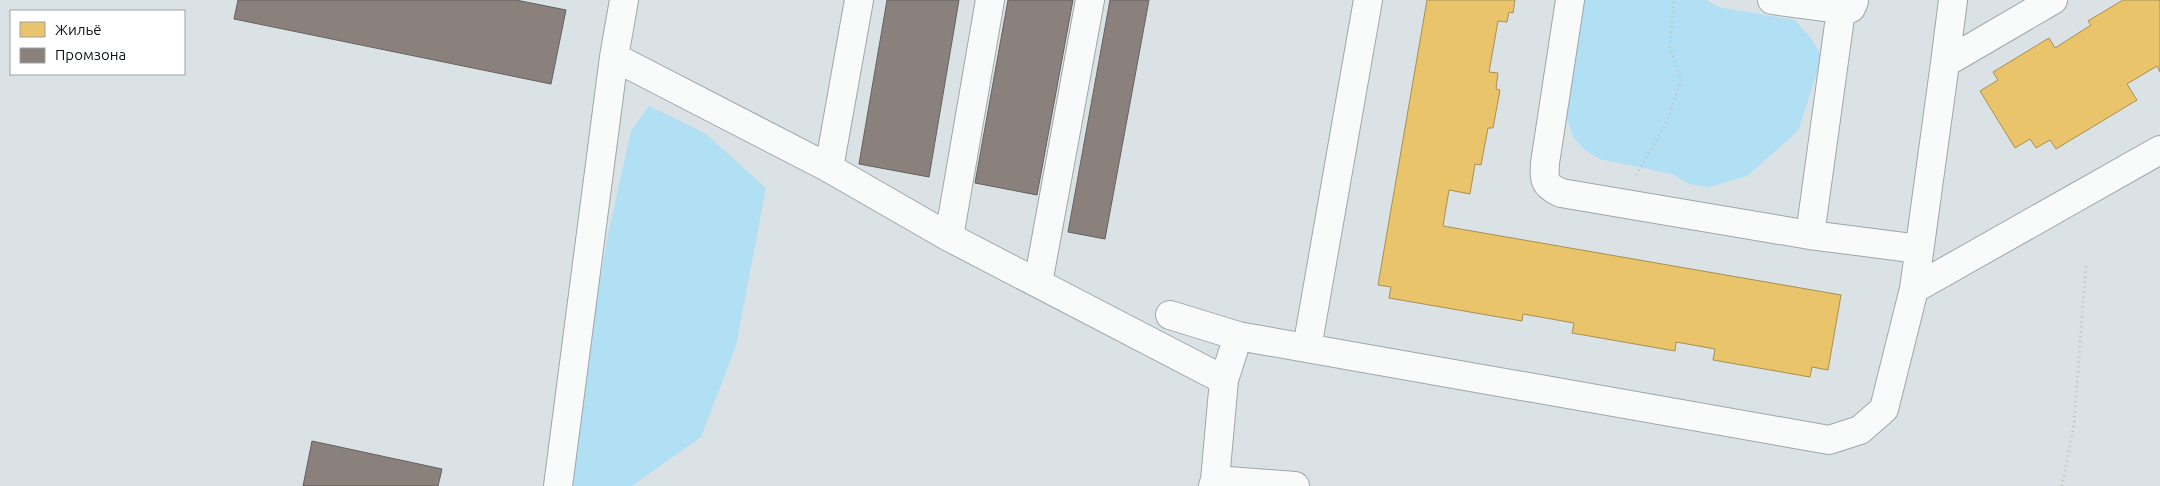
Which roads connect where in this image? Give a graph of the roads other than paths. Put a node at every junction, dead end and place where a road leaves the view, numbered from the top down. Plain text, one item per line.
1 (624, 0) edge
2 (859, 0) edge
3 (990, 0) edge
4 (1090, 0) edge
5 (1368, 0) edge
6 (1570, 0) edge
7 (1772, 0) edge
8 (1953, 0) edge
9 (2053, 0) edge
10 (1848, 5) edge
11 (614, 57) junction
12 (1945, 64) junction
13 (2160, 150) edge
14 (829, 168) junction
15 (1810, 235) junction
16 (949, 237) junction
17 (1919, 249) junction
18 (1038, 283) junction
19 (1914, 289) junction
20 (1170, 315) dead end
21 (1238, 336) junction
22 (1307, 348) junction
23 (1224, 380) junction
24 (1214, 483) edge
25 (558, 486) edge
26 (1295, 486) edge

1 - 11 lane
2 - 14 lane
3 - 16 lane
4 - 18 lane
5 - 22 lane
6 - 15 lane
7 - 10 lane
8 - 12 lane
9 - 12 lane
10 - 15 lane
11 - 14 lane
11 - 25 lane
12 - 17 lane
13 - 19 lane
14 - 16 lane
15 - 17 lane
16 - 18 lane
17 - 19 lane
18 - 23 lane
19 - 22 lane
20 - 21 lane
21 - 22 lane
21 - 23 lane
23 - 24 lane
24 - 26 lane

